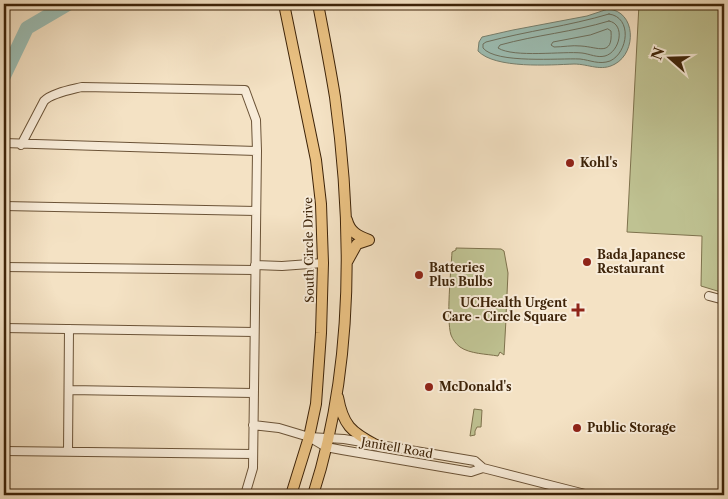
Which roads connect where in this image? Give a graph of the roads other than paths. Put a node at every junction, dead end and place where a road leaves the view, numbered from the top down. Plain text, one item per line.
1 (284, 4) edge
2 (318, 4) edge
3 (4, 143) edge
4 (21, 145) junction
5 (257, 151) junction
6 (4, 206) edge
7 (256, 212) junction
8 (345, 212) junction
9 (323, 263) junction
10 (346, 265) junction
11 (4, 267) edge
12 (255, 268) junction
13 (709, 296) dead end
14 (724, 300) edge
15 (4, 328) edge
16 (69, 329) junction
17 (254, 332) junction
18 (69, 390) junction
19 (253, 392) junction
20 (337, 392) junction
21 (253, 425) junction
22 (309, 437) junction
23 (327, 442) junction
24 (376, 444) junction
25 (4, 451) edge
26 (68, 452) junction
27 (253, 454) junction
28 (483, 468) junction
29 (245, 495) edge
30 (291, 495) edge
31 (313, 495) edge
32 (589, 495) edge

1 - 9 main road, South Circle Drive
2 - 8 main road
3 - 4 street
4 - 5 street
4 - 5 street
5 - 7 street
6 - 7 street
7 - 12 street
8 - 10 main road
8 - 10 main road
9 - 12 street
9 - 22 main road, South Circle Drive
10 - 20 main road
11 - 12 street
12 - 17 street
13 - 14 street
15 - 16 street
16 - 17 street
16 - 18 street
17 - 19 street
18 - 19 street
18 - 26 street
19 - 21 street
20 - 23 main road
20 - 24 main road
21 - 22 street, Janitell Road
21 - 27 street
22 - 23 street, Janitell Road
22 - 30 main road, South Circle Drive
23 - 24 street, Janitell Road
23 - 28 street, Janitell Road
23 - 31 main road
24 - 28 street, Janitell Road
25 - 26 street
26 - 27 street
27 - 29 street
28 - 32 street, Janitell Road

